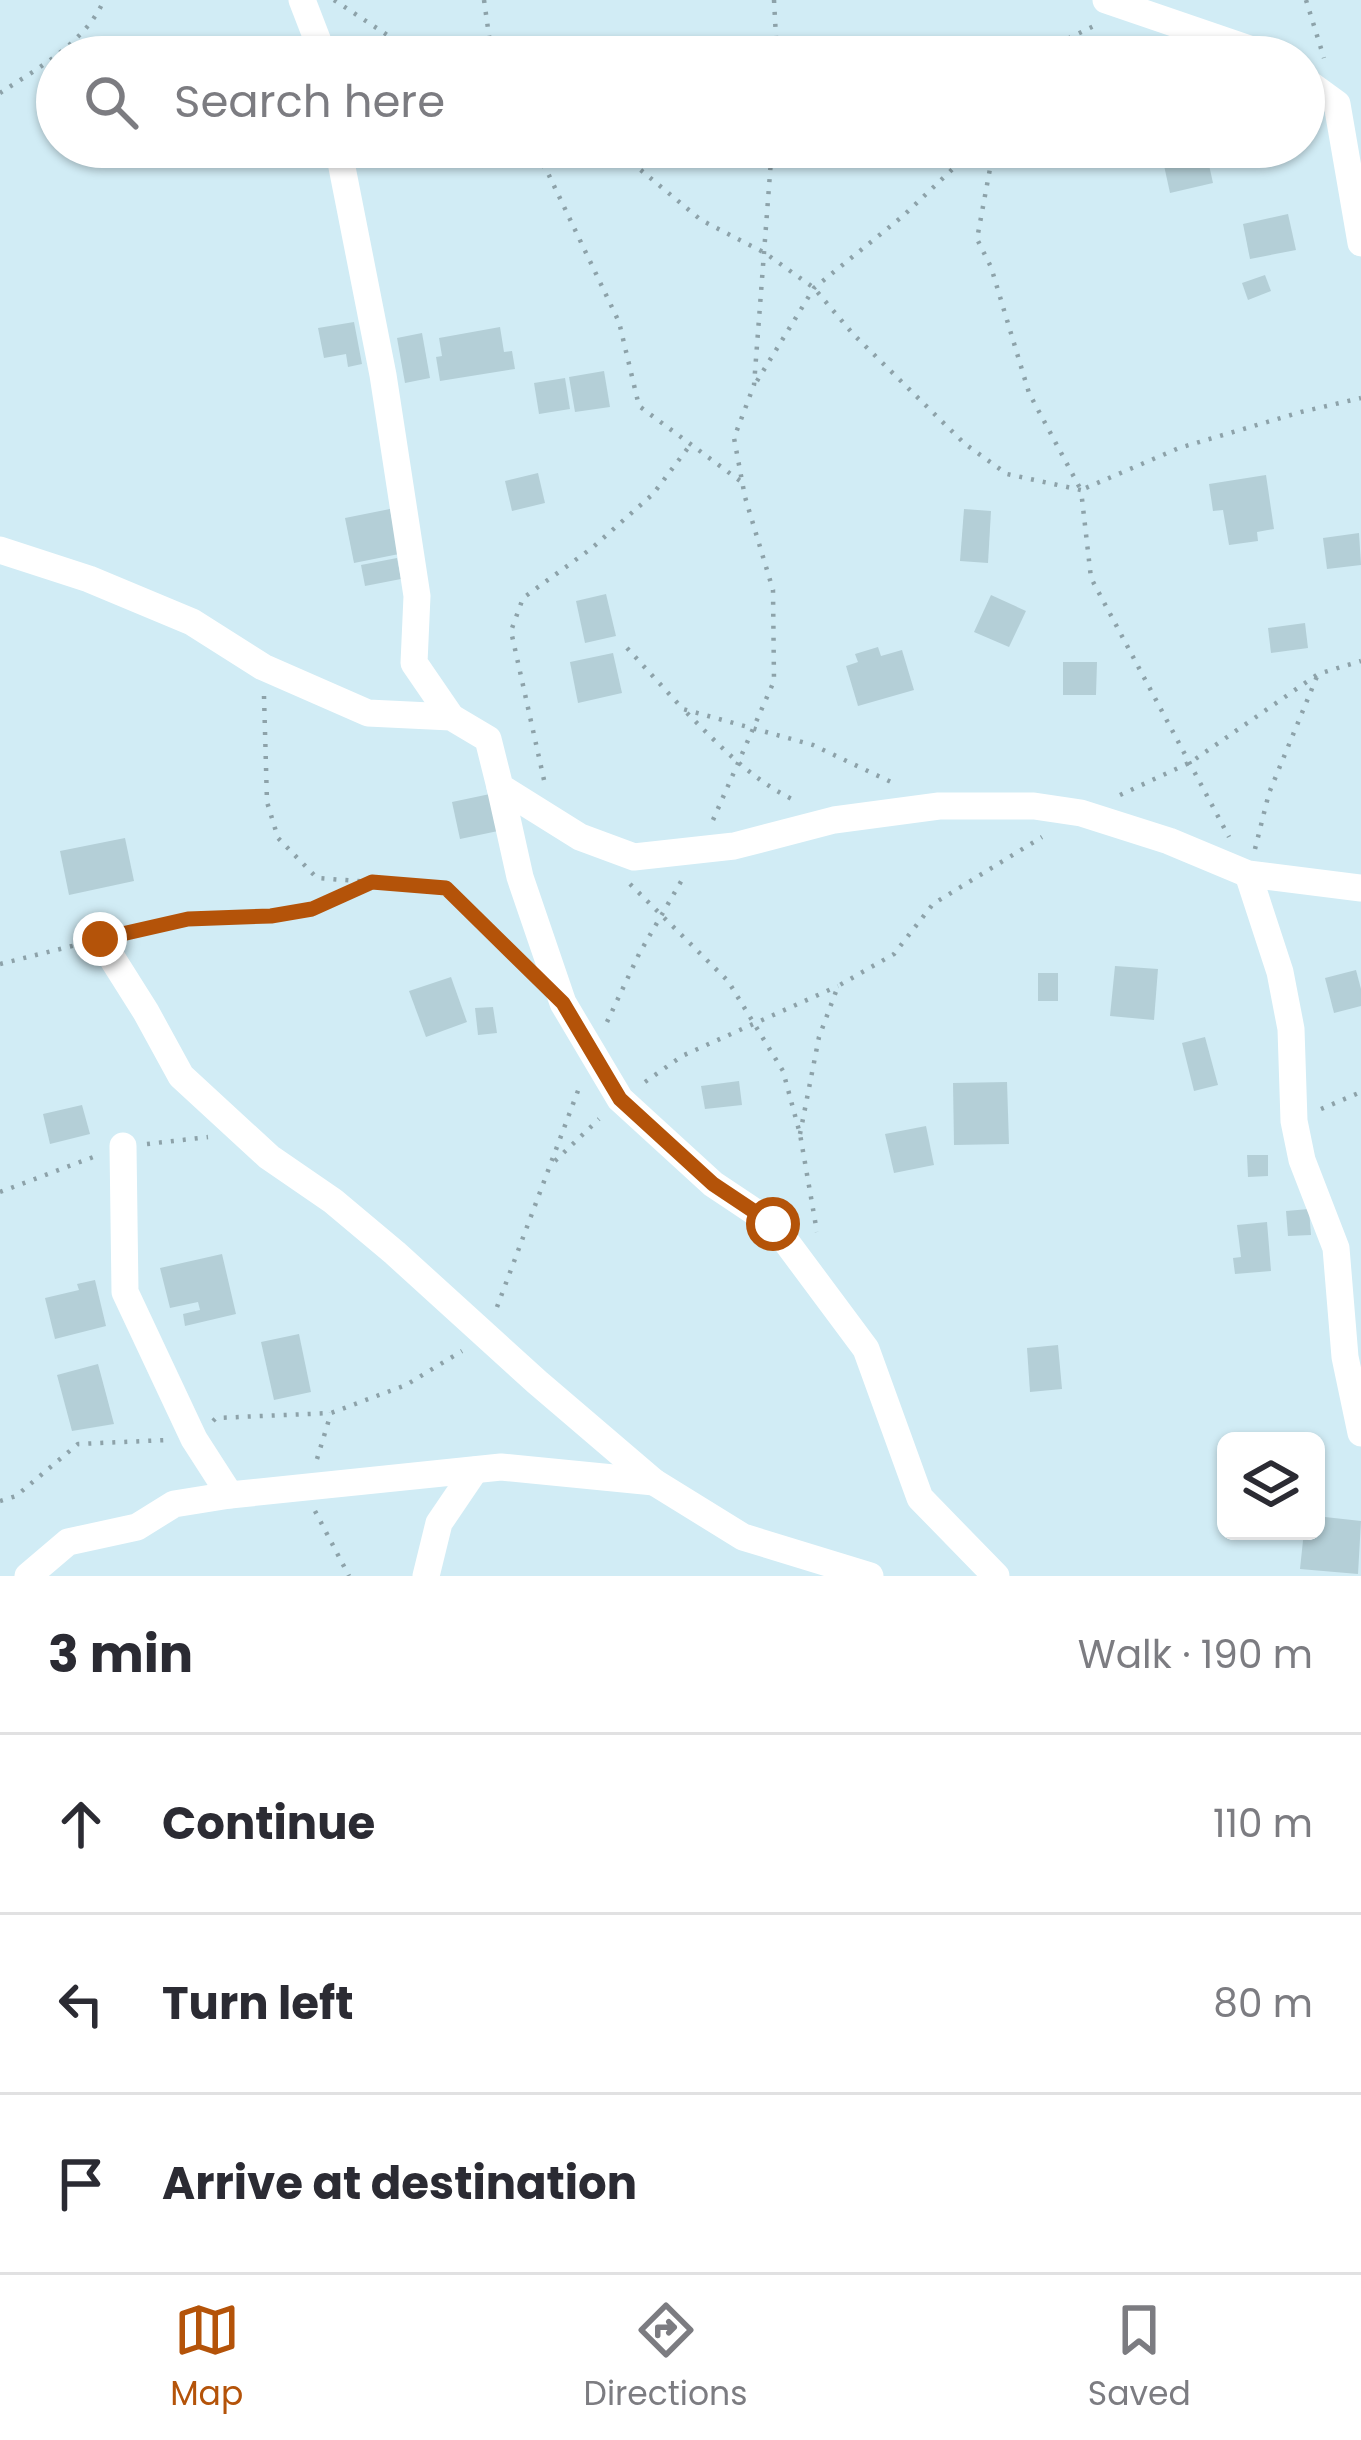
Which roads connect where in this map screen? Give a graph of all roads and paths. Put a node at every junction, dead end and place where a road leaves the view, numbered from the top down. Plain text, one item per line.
1 (104, 0) edge
2 (302, 0) edge
3 (334, 0) edge
4 (484, 0) edge
5 (774, 0) edge
6 (1106, 0) edge
7 (1306, 0) edge
8 (79, 36) edge
9 (315, 36) edge
10 (389, 36) edge
11 (489, 36) edge
12 (776, 36) edge
13 (1211, 36) edge
14 (1317, 36) edge
15 (1325, 64) edge
16 (36, 68) edge
17 (0, 93) edge
18 (1325, 95) edge
19 (1337, 104) junction
20 (342, 168) edge
21 (544, 168) edge
22 (638, 168) edge
23 (771, 168) edge
24 (954, 168) edge
25 (990, 168) edge
26 (1361, 243) edge
27 (765, 254) junction
28 (814, 288) junction
29 (754, 386) junction
30 (1361, 398) edge
31 (691, 444) junction
32 (743, 483) junction
33 (1081, 490) junction
34 (0, 550) edge
35 (627, 648) dead end
36 (1361, 661) edge
37 (263, 667) junction
38 (1318, 674) junction
39 (683, 709) junction
40 (451, 717) junction
41 (754, 728) junction
42 (1191, 762) junction
43 (738, 764) junction
44 (897, 786) dead end
45 (500, 787) junction
46 (1081, 813) junction
47 (834, 820) junction
48 (554, 821) junction
49 (700, 850) junction
50 (1248, 874) junction
51 (372, 882) junction
52 (629, 883) dead end
53 (1361, 888) edge
54 (100, 939) junction
55 (0, 962) edge
56 (530, 970) dead end
57 (838, 986) junction
58 (754, 1025) junction
59 (1361, 1092) edge
60 (620, 1099) junction
61 (1294, 1121) junction
62 (800, 1134) junction
63 (123, 1146) dead end
64 (551, 1166) dead end
65 (817, 1233) dead end
66 (1361, 1433) edge
67 (476, 1470) junction
68 (654, 1482) junction
69 (230, 1495) junction
70 (28, 1576) edge
71 (426, 1576) edge
72 (870, 1576) edge
73 (996, 1576) edge

1 - 8 path
2 - 9 street
3 - 10 path
4 - 11 path
5 - 12 path
6 - 13 street
7 - 14 path
15 - 19 path
16 - 17 path
18 - 19 street
19 - 26 street
20 - 40 street
21 - 31 path
22 - 27 path
23 - 27 path
24 - 28 path
25 - 33 path
27 - 28 path
27 - 29 path
28 - 29 path
28 - 33 path
29 - 32 path
30 - 33 path
31 - 32 path
31 - 48 path
32 - 41 path
33 - 42 path
34 - 37 street
35 - 39 path
36 - 38 path
37 - 40 street
37 - 51 path
38 - 42 path
38 - 50 path
39 - 41 path
39 - 43 path
40 - 45 street
41 - 43 path
41 - 44 path
42 - 46 path
42 - 50 path
43 - 47 path
43 - 49 path
45 - 48 street
45 - 60 street
46 - 47 street
46 - 50 street
46 - 57 path
47 - 49 street
48 - 49 street
50 - 53 street
50 - 61 street
51 - 54 path
51 - 56 path
52 - 58 path
54 - 55 path
54 - 68 street
57 - 58 path
57 - 62 path
58 - 60 path
58 - 62 path
59 - 61 path
60 - 64 path
60 - 73 street
61 - 66 street
62 - 65 path
63 - 69 street
67 - 68 street
67 - 69 street
67 - 71 street
68 - 72 street
69 - 70 street

